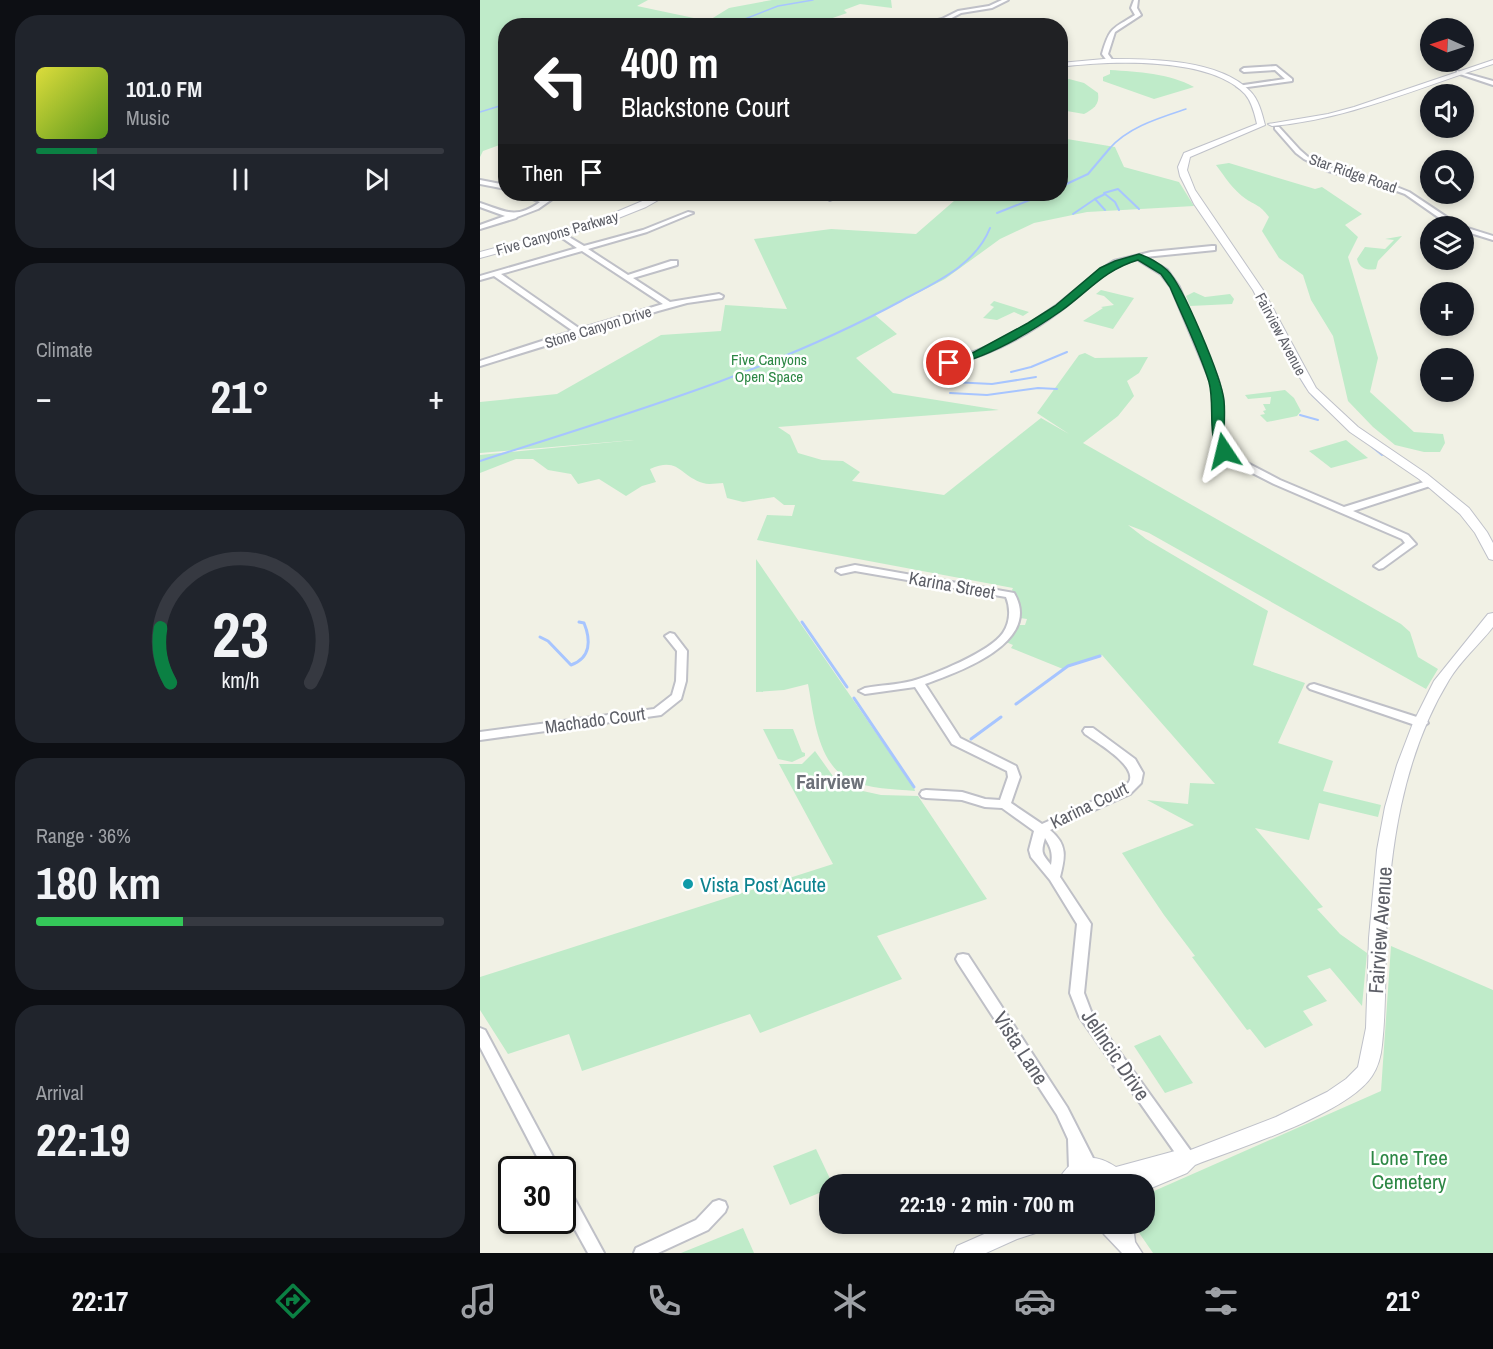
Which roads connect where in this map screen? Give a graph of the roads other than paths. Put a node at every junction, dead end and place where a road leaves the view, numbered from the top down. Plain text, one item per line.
1 (1006, 0) edge
2 (1136, 0) edge
3 (948, 18) edge
4 (1110, 60) junction
5 (1493, 62) edge
6 (1068, 64) edge
7 (1474, 68) edge
8 (1244, 70) dead end
9 (1459, 72) joint
10 (1493, 83) edge
11 (1240, 86) junction
12 (1268, 127) junction
13 (480, 182) edge
14 (498, 186) edge
15 (546, 201) edge
16 (644, 201) edge
17 (649, 201) edge
18 (480, 205) edge
19 (690, 213) dead end
20 (1438, 216) edge
21 (514, 217) junction
22 (480, 227) edge
23 (1474, 232) edge
24 (558, 233) junction
25 (1493, 238) edge
26 (1212, 248) dead end
27 (582, 250) junction
28 (480, 254) edge
29 (1139, 257) junction
30 (674, 263) dead end
31 (496, 274) junction
32 (480, 278) edge
33 (627, 279) junction
34 (719, 296) dead end
35 (669, 305) junction
36 (579, 331) junction
37 (480, 351) edge
38 (492, 360) junction
39 (949, 363) dead end
40 (480, 364) edge
41 (1430, 483) junction
42 (1346, 510) junction
43 (1493, 556) edge
44 (1379, 566) dead end
45 (841, 571) dead end
46 (1493, 617) edge
47 (670, 636) dead end
48 (918, 682) junction
49 (1314, 687) dead end
50 (865, 691) dead end
51 (1422, 723) junction
52 (1089, 730) dead end
53 (480, 736) edge
54 (926, 794) dead end
55 (1005, 804) junction
56 (1041, 829) junction
57 (1056, 845) junction
58 (1037, 846) junction
59 (1054, 877) junction
60 (963, 959) dead end
61 (480, 1034) edge
62 (545, 1156) edge
63 (1188, 1159) junction
64 (1077, 1173) edge
65 (1110, 1174) edge
66 (1134, 1174) edge
67 (1155, 1177) edge
68 (719, 1207) dead end
69 (576, 1216) edge
70 (1004, 1234) edge
71 (1113, 1234) edge
72 (1130, 1248) edge
73 (596, 1253) edge
74 (642, 1253) edge
75 (964, 1253) edge

1 - 3 street
2 - 4 street
4 - 6 main road
4 - 11 main road
5 - 7 main road, Fairview Avenue
8 - 11 street
9 - 10 street
9 - 12 main road, Fairview Avenue
11 - 12 main road
12 - 20 street, Star Ridge Road
12 - 41 main road, Fairview Avenue
13 - 14 street
15 - 21 street
16 - 24 main road, Five Canyons Parkway
17 - 24 main road, Five Canyons Parkway
18 - 21 street
19 - 27 street
21 - 22 street
23 - 25 street
24 - 27 street
24 - 28 main road, Five Canyons Parkway
26 - 29 street
27 - 31 street
27 - 33 street
29 - 39 street
29 - 42 street
30 - 33 street
31 - 32 street
31 - 36 street
33 - 35 street
34 - 35 street, Stone Canyon Drive
35 - 36 street, Stone Canyon Drive
36 - 38 street, Stone Canyon Drive
37 - 38 street
38 - 40 street, Stone Canyon Drive
41 - 42 street
41 - 43 main road, Fairview Avenue
42 - 44 street
45 - 48 street, Karina Street
46 - 51 main road, Fairview Avenue
47 - 53 street, Machado Court
48 - 50 street, Karina Street
48 - 55 street
49 - 51 street
51 - 63 main road, Fairview Avenue
52 - 56 street, Karina Court
54 - 55 street
55 - 56 street
56 - 57 street
56 - 58 street
57 - 58 street
57 - 59 street
58 - 59 street, Jelincic Drive
59 - 63 street, Jelincic Drive
60 - 64 street, Vista Lane
61 - 62 street
63 - 66 main road, Fairview Avenue
63 - 67 main road, Fairview Avenue
64 - 65 main road
68 - 74 street
69 - 73 street
70 - 75 main road
71 - 72 street

